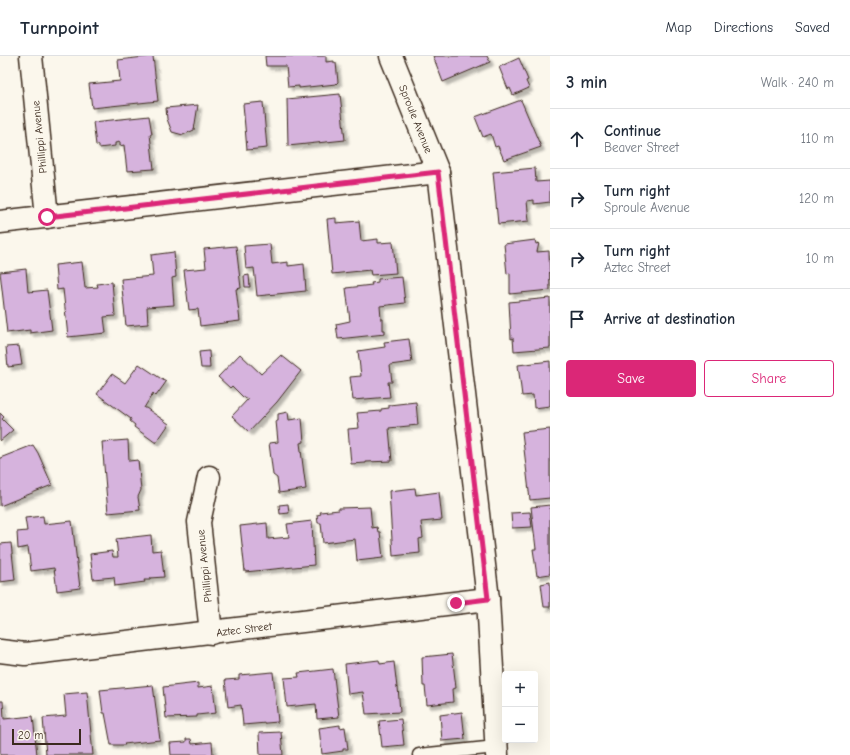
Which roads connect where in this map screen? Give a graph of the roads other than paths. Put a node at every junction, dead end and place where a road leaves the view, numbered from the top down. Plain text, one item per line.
1 (31, 56) edge
2 (391, 56) edge
3 (438, 172) junction
4 (47, 217) junction
5 (0, 222) edge
6 (209, 477) dead end
7 (488, 599) junction
8 (211, 633) junction
9 (0, 652) edge
10 (496, 751) edge
11 (419, 755) edge

1 - 4 street, Phillippi Avenue
2 - 3 street, Sproule Avenue
3 - 4 street
3 - 7 street, Sproule Avenue
4 - 5 street
6 - 8 street, Phillippi Avenue
7 - 8 street, Aztec Street
7 - 10 street, Sproule Avenue
8 - 9 street, Aztec Street
10 - 11 lane

